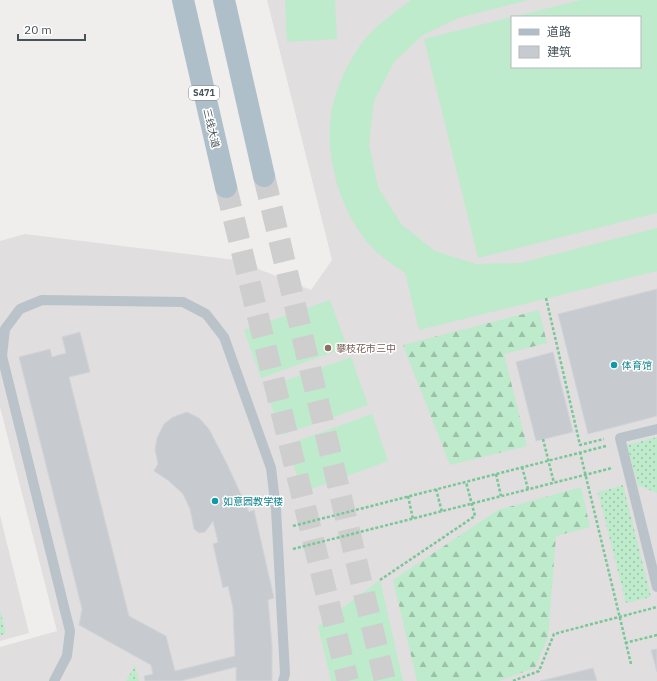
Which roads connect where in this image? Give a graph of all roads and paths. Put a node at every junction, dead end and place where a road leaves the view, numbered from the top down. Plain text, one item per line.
1 (183, 0) edge
2 (224, 0) edge
3 (264, 176) tunnel mouth
4 (226, 187) tunnel mouth
5 (546, 298) dead end
6 (657, 429) edge
7 (543, 439) dead end
8 (620, 440) junction
9 (580, 452) junction
10 (548, 460) junction
11 (626, 464) junction
12 (522, 467) junction
13 (496, 474) junction
14 (585, 475) junction
15 (466, 482) junction
16 (554, 482) junction
17 (436, 489) junction
18 (528, 490) junction
19 (408, 496) junction
20 (501, 496) junction
21 (472, 504) junction
22 (442, 512) junction
23 (413, 519) junction
24 (277, 530) junction
25 (279, 553) junction
26 (380, 580) dead end
27 (657, 587) edge
28 (657, 608) edge
29 (619, 617) junction
30 (657, 635) edge
31 (626, 643) junction
32 (630, 664) dead end
33 (54, 681) edge
34 (283, 681) edge
35 (513, 681) edge

1 - 4 main road, 三线大道 / S471
2 - 3 main road
5 - 8 path
6 - 8 lane
7 - 10 path
8 - 9 path
8 - 11 lane
9 - 10 path
9 - 14 path
10 - 12 path
10 - 16 path
11 - 14 path
11 - 27 lane
12 - 13 path
12 - 18 path
13 - 15 path
13 - 20 path
14 - 16 path
14 - 29 path
15 - 17 path
15 - 21 path
16 - 18 path
17 - 19 path
17 - 22 path
18 - 20 path
19 - 23 path
19 - 24 path
20 - 21 path
21 - 22 path
21 - 26 path
22 - 23 path
23 - 25 path
24 - 25 lane
24 - 33 lane
25 - 34 lane
28 - 29 path
29 - 31 path
29 - 35 path
30 - 31 path
31 - 32 path

